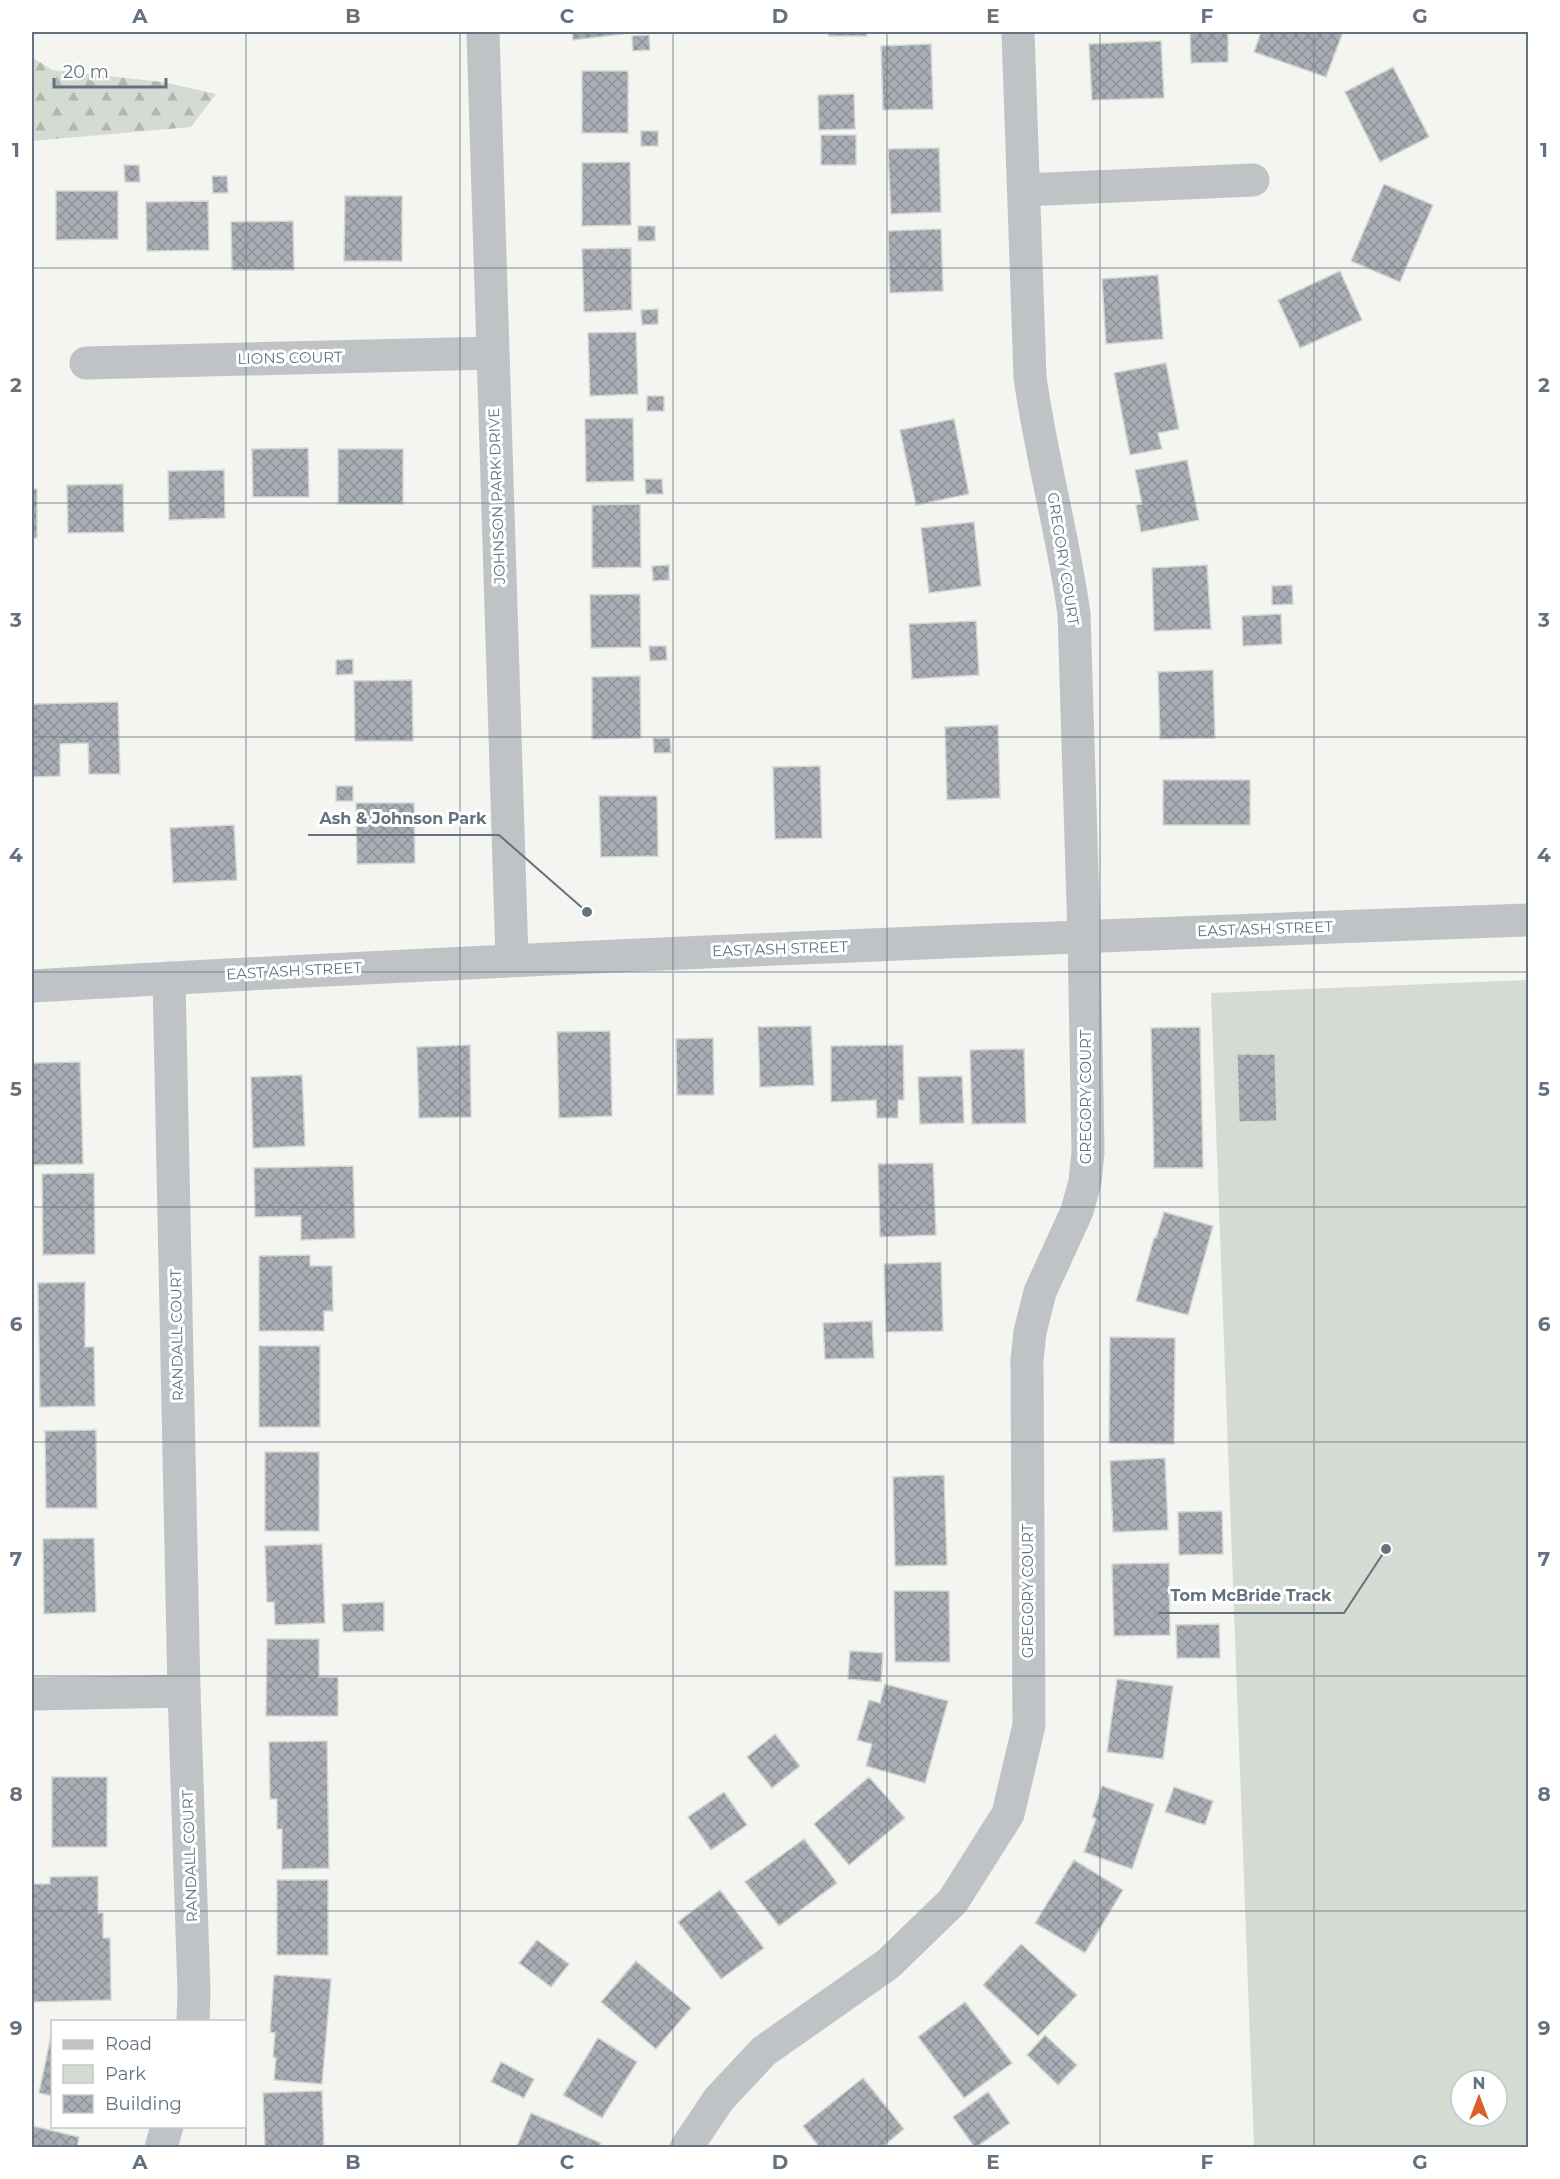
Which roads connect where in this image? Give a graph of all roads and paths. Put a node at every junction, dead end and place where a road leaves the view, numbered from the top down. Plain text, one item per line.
1 (483, 32) edge
2 (1018, 32) edge
3 (1253, 180) dead end
4 (1024, 190) junction
5 (493, 353) junction
6 (86, 363) dead end
7 (1528, 920) edge
8 (1084, 936) junction
9 (512, 960) junction
10 (169, 978) junction
11 (32, 986) edge
12 (184, 1691) junction
13 (32, 1694) edge
14 (193, 2020) edge
15 (167, 2128) edge
16 (161, 2148) edge
17 (686, 2148) edge

1 - 5 street, JOHNSON PARK DRIVE
2 - 4 street, GREGORY COURT
3 - 4 street
4 - 8 street, GREGORY COURT
5 - 6 street, LIONS COURT
5 - 9 street, JOHNSON PARK DRIVE
7 - 8 street, EAST ASH STREET
8 - 9 street, EAST ASH STREET
8 - 17 street, GREGORY COURT
9 - 10 street, EAST ASH STREET
10 - 11 street, EAST ASH STREET
10 - 12 street, RANDALL COURT
12 - 13 street
12 - 14 street, RANDALL COURT
15 - 16 street

